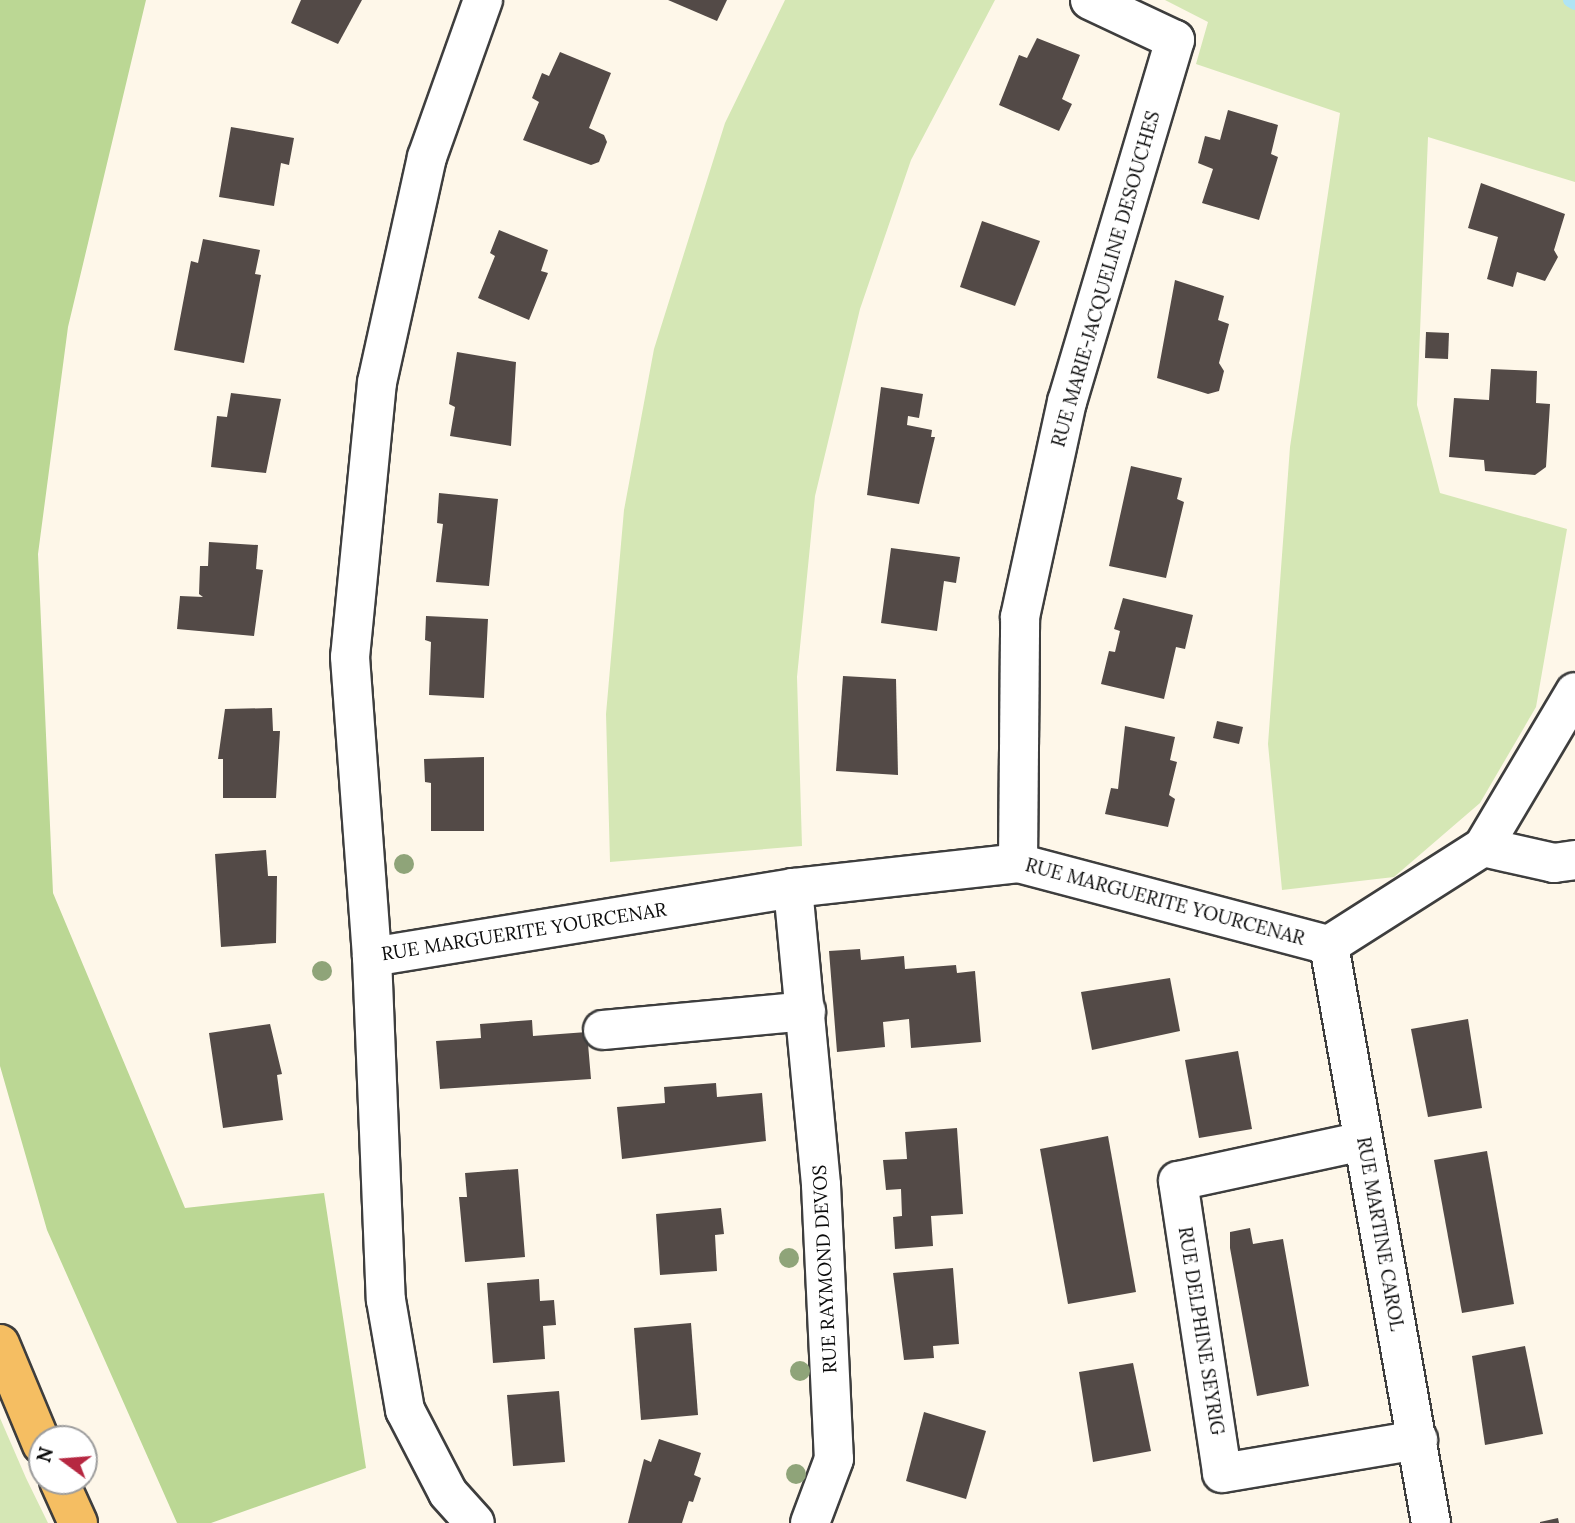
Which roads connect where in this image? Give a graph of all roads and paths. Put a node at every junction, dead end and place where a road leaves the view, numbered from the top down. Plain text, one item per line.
1 (483, 0) edge
2 (1090, 0) edge
3 (1575, 692) edge
4 (1483, 847) junction
5 (1575, 860) edge
6 (1018, 863) junction
7 (793, 888) junction
8 (1329, 945) junction
9 (372, 957) junction
10 (806, 1010) junction
11 (603, 1030) dead end
12 (1363, 1141) junction
13 (0, 1344) edge
14 (33, 1425) edge
15 (1418, 1440) junction
16 (65, 1495) edge
17 (78, 1523) edge
18 (475, 1523) edge
19 (810, 1523) edge
20 (1431, 1523) edge

1 - 9 street, RUE MARGUERITE YOURCENAR
2 - 6 street, RUE MARIE-JACQUELINE DESOUCHES
3 - 4 street, RUE MARGUERITE YOURCENAR
4 - 5 street
4 - 8 street, RUE MARGUERITE YOURCENAR
6 - 7 street, RUE MARGUERITE YOURCENAR
6 - 8 street, RUE MARGUERITE YOURCENAR
7 - 9 street, RUE MARGUERITE YOURCENAR
7 - 10 street, RUE RAYMOND DEVOS
8 - 12 street, RUE MARTINE CAROL
9 - 18 street
10 - 11 street
10 - 19 street, RUE RAYMOND DEVOS
12 - 15 street, RUE MARTINE CAROL
12 - 15 street, RUE DELPHINE SEYRIG
13 - 14 main road
15 - 20 street, RUE MARTINE CAROL
16 - 17 main road

